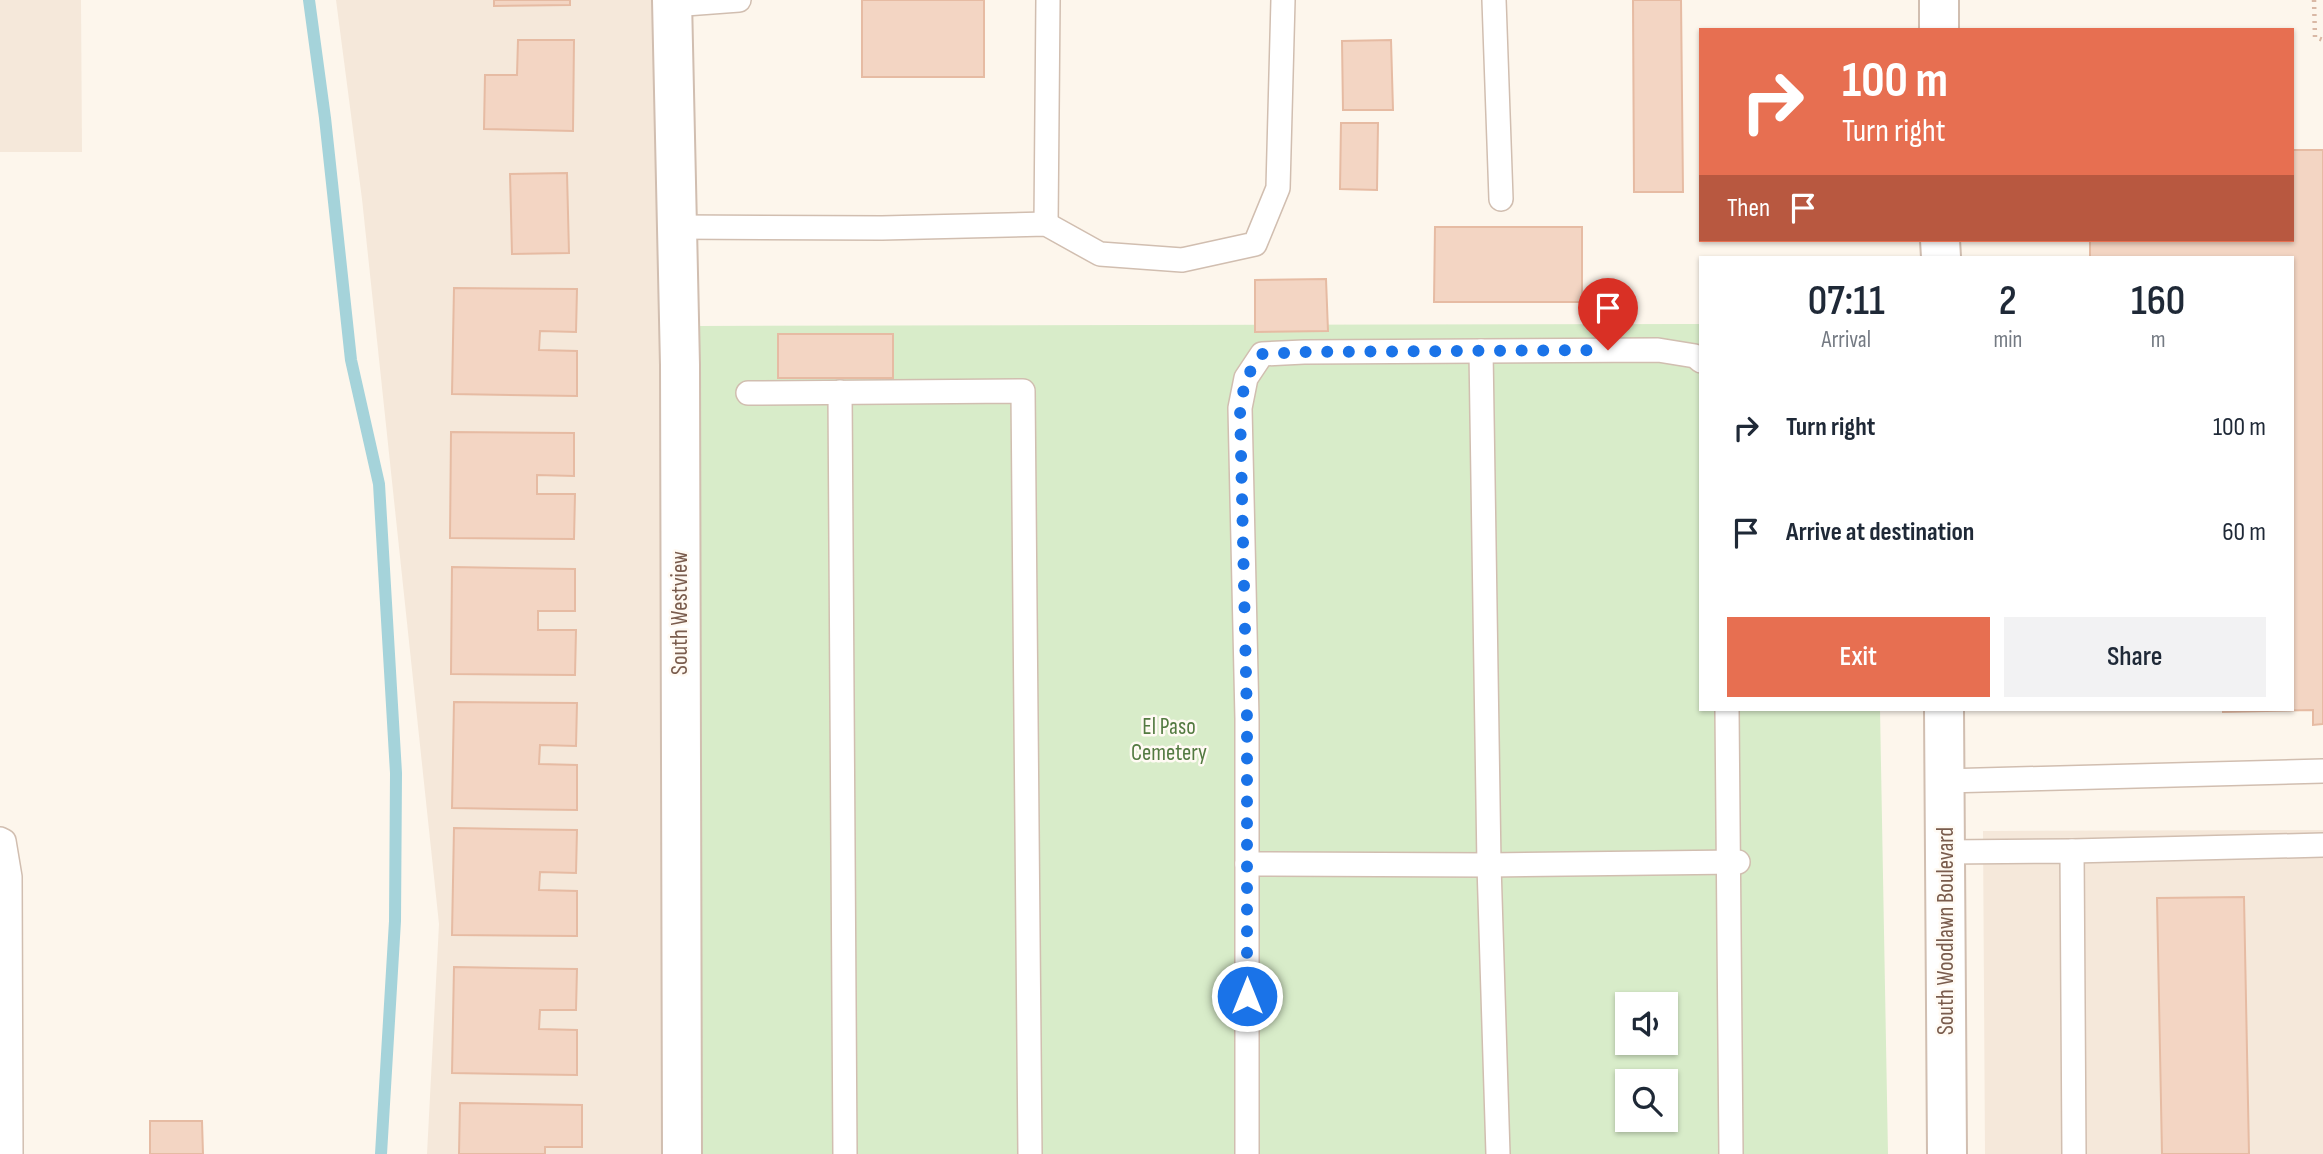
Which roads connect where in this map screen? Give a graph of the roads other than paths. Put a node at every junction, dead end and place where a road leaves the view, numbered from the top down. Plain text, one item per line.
1 (739, 0) edge
2 (1048, 0) edge
3 (1283, 0) edge
4 (1494, 0) edge
5 (1939, 0) edge
6 (672, 3) edge
7 (1939, 28) edge
8 (1501, 199) dead end
9 (1046, 224) junction
10 (676, 228) junction
11 (1482, 351) junction
12 (1699, 358) edge
13 (840, 392) junction
14 (748, 393) dead end
15 (1727, 711) edge
16 (1944, 711) edge
17 (2323, 771) edge
18 (1944, 781) junction
19 (0, 839) edge
20 (2323, 845) edge
21 (2072, 851) junction
22 (1945, 852) junction
23 (1733, 862) junction
24 (1247, 864) junction
25 (1489, 865) junction
26 (10, 1154) edge
27 (682, 1154) edge
28 (845, 1154) edge
29 (1030, 1154) edge
30 (1247, 1154) edge
31 (1498, 1154) edge
32 (1731, 1154) edge
33 (1947, 1154) edge
34 (2074, 1154) edge

1 - 6 lane
2 - 9 lane
3 - 9 lane
4 - 8 lane
5 - 7 street
6 - 10 street, South Westview
9 - 10 lane
10 - 27 street, South Westview
11 - 12 lane
11 - 24 lane
11 - 25 lane
13 - 14 lane
13 - 28 lane
13 - 29 lane
15 - 23 lane
16 - 18 street, South Woodlawn Boulevard
17 - 18 lane
18 - 22 street, South Woodlawn Boulevard
19 - 26 lane
20 - 21 lane
21 - 22 lane
21 - 34 lane
22 - 33 street, South Woodlawn Boulevard
23 - 25 lane
23 - 32 lane
24 - 25 lane
24 - 30 lane
25 - 31 lane

